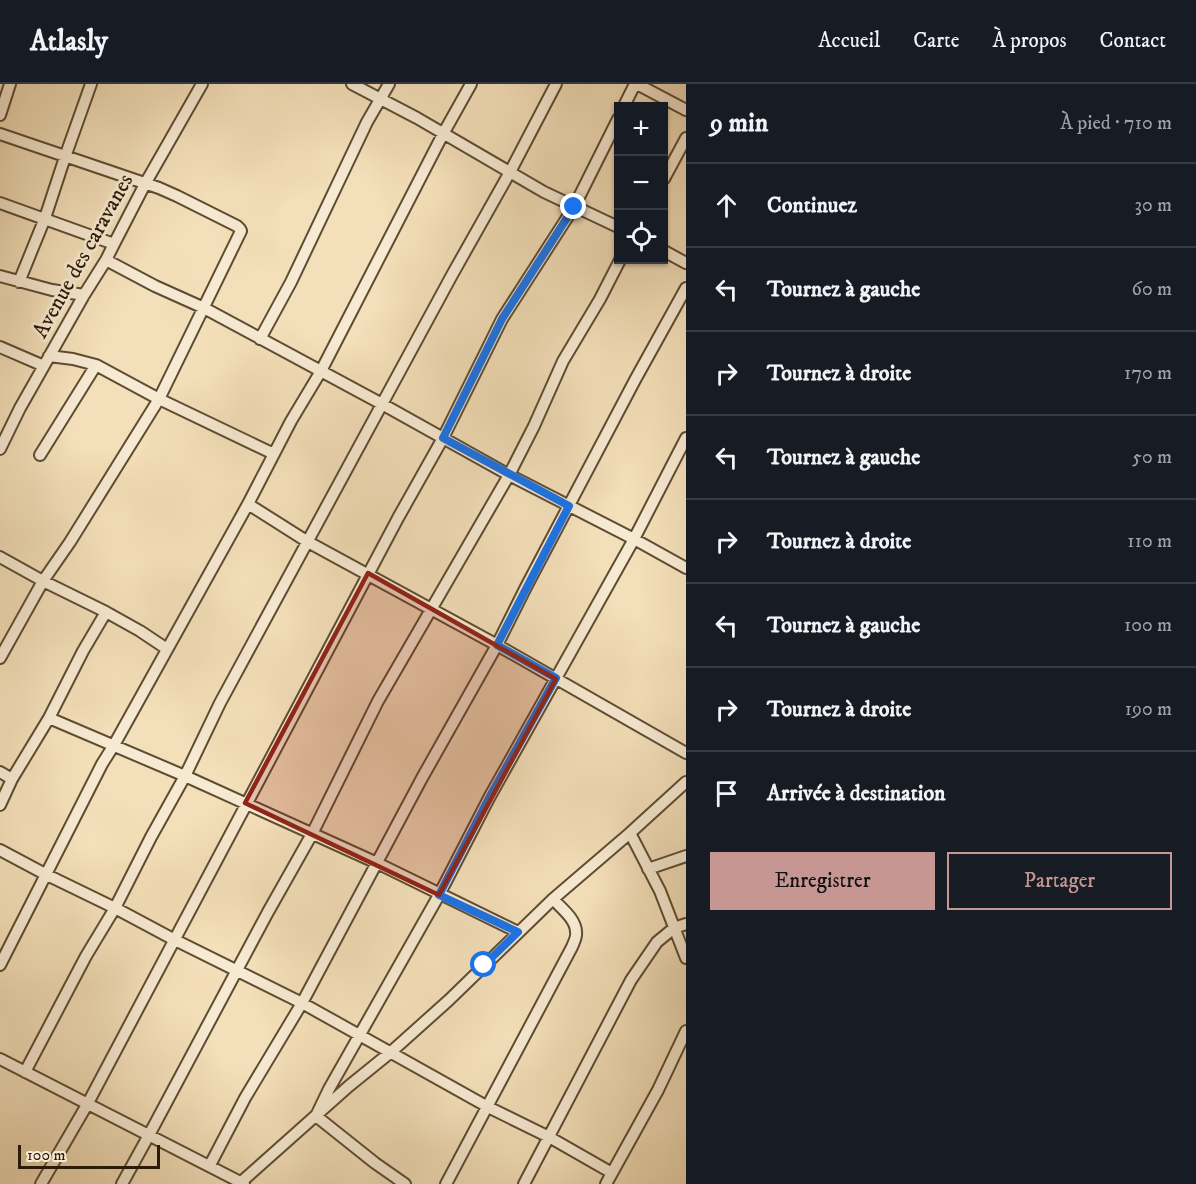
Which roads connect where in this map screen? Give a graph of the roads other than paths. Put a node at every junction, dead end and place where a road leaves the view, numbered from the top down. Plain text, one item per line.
1 (10, 84) edge
2 (91, 84) edge
3 (202, 84) edge
4 (352, 84) edge
5 (389, 84) edge
6 (471, 84) edge
7 (556, 84) edge
8 (636, 84) edge
9 (381, 100) junction
10 (626, 102) edge
11 (686, 110) edge
12 (0, 115) edge
13 (614, 127) edge
14 (0, 134) edge
15 (443, 134) junction
16 (686, 138) edge
17 (65, 157) junction
18 (668, 170) edge
19 (510, 172) junction
20 (146, 184) junction
21 (0, 202) edge
22 (574, 207) junction
23 (45, 218) junction
24 (614, 225) edge
25 (114, 243) junction
26 (668, 254) edge
27 (106, 260) junction
28 (686, 263) edge
29 (618, 264) edge
30 (0, 276) edge
31 (19, 282) junction
32 (686, 288) edge
33 (84, 295) junction
34 (204, 308) junction
35 (260, 339) junction
36 (0, 347) edge
37 (47, 361) junction
38 (96, 365) junction
39 (321, 371) junction
40 (159, 399) junction
41 (382, 404) junction
42 (443, 438) junction
43 (686, 438) edge
44 (2, 442) edge
45 (40, 454) dead end
46 (274, 454) junction
47 (509, 475) junction
48 (248, 504) junction
49 (569, 506) junction
50 (634, 539) junction
51 (308, 542) junction
52 (0, 557) edge
53 (686, 568) edge
54 (368, 573) junction
55 (43, 581) junction
56 (432, 609) junction
57 (106, 612) junction
58 (497, 645) junction
59 (167, 650) junction
60 (0, 658) edge
61 (556, 678) junction
62 (49, 718) junction
63 (114, 745) junction
64 (686, 753) edge
65 (0, 772) edge
66 (185, 776) junction
67 (12, 779) junction
68 (686, 782) edge
69 (245, 803) junction
70 (0, 805) edge
71 (630, 833) junction
72 (312, 834) junction
73 (0, 850) edge
74 (686, 856) edge
75 (377, 863) junction
76 (648, 869) junction
77 (45, 874) junction
78 (439, 895) junction
79 (553, 899) junction
80 (115, 908) junction
81 (686, 924) edge
82 (674, 928) junction
83 (518, 932) junction
84 (173, 939) junction
85 (686, 958) edge
86 (0, 965) edge
87 (237, 971) junction
88 (302, 1003) junction
89 (686, 1031) edge
90 (359, 1035) junction
91 (391, 1052) junction
92 (0, 1059) edge
93 (25, 1072) junction
94 (87, 1103) junction
95 (488, 1107) junction
96 (316, 1116) junction
97 (149, 1135) junction
98 (549, 1137) junction
99 (210, 1165) junction
100 (612, 1173) junction
101 (242, 1183) edge
102 (41, 1184) edge
103 (122, 1184) edge
104 (405, 1184) edge
105 (446, 1184) edge
106 (524, 1184) edge
107 (606, 1184) edge

1 - 12 street
2 - 17 street
3 - 20 street, Avenue des caravanes
4 - 9 street
5 - 9 street
6 - 15 street
7 - 19 street
8 - 10 street
8 - 11 street
9 - 15 street
9 - 35 street
13 - 22 street
14 - 17 street
15 - 19 street
15 - 39 street
16 - 18 street
17 - 20 street
17 - 23 street
19 - 22 street
19 - 41 street
20 - 25 street, Avenue des caravanes
20 - 34 street
21 - 23 street
22 - 24 street
22 - 42 street
23 - 25 street
23 - 31 street
25 - 27 street, Avenue des caravanes
26 - 28 street
27 - 33 street, Avenue des caravanes
27 - 34 street
29 - 47 street
30 - 31 street
31 - 33 street
32 - 49 street
33 - 37 street, Avenue des caravanes
34 - 35 street
34 - 40 street
35 - 39 street
36 - 37 street
37 - 38 street
37 - 44 street, Avenue des caravanes
38 - 40 street
38 - 45 street
39 - 41 street
39 - 46 street
40 - 46 street
40 - 55 street
41 - 42 street
41 - 51 street
42 - 47 street
42 - 54 street
43 - 50 street
46 - 48 street
47 - 49 street
47 - 56 street
48 - 51 street
48 - 59 street
49 - 50 street
49 - 58 street
50 - 53 street
50 - 61 street
51 - 54 street
51 - 66 street
52 - 55 street
54 - 56 street
54 - 69 street
55 - 57 street
55 - 60 street
56 - 58 street
56 - 72 street
57 - 59 street
57 - 62 street
58 - 61 street
58 - 75 street
59 - 63 street
61 - 64 street
61 - 78 street
62 - 63 street
62 - 67 street
63 - 66 street
63 - 77 street
65 - 67 street
66 - 69 street
66 - 80 street
67 - 70 street
68 - 71 street
69 - 72 street
69 - 84 street
71 - 76 street
71 - 79 street
72 - 75 street
72 - 87 street
73 - 77 street
74 - 76 street
75 - 78 street
75 - 88 street
76 - 82 street
77 - 80 street
77 - 86 street
78 - 83 street
78 - 90 street
79 - 83 street
79 - 95 street
80 - 84 street
80 - 93 street
81 - 82 street
82 - 85 street
82 - 98 street
83 - 91 street
84 - 87 street
84 - 94 street
87 - 88 street
87 - 97 street
88 - 90 street
88 - 99 street
89 - 100 street
90 - 91 street
90 - 96 street
91 - 95 street
91 - 96 street
92 - 93 street
93 - 94 street
94 - 97 street
94 - 102 street
95 - 98 street
95 - 105 street
96 - 101 street
96 - 104 street
97 - 99 street
97 - 103 street
98 - 100 street
98 - 106 street
99 - 101 street
100 - 107 street

